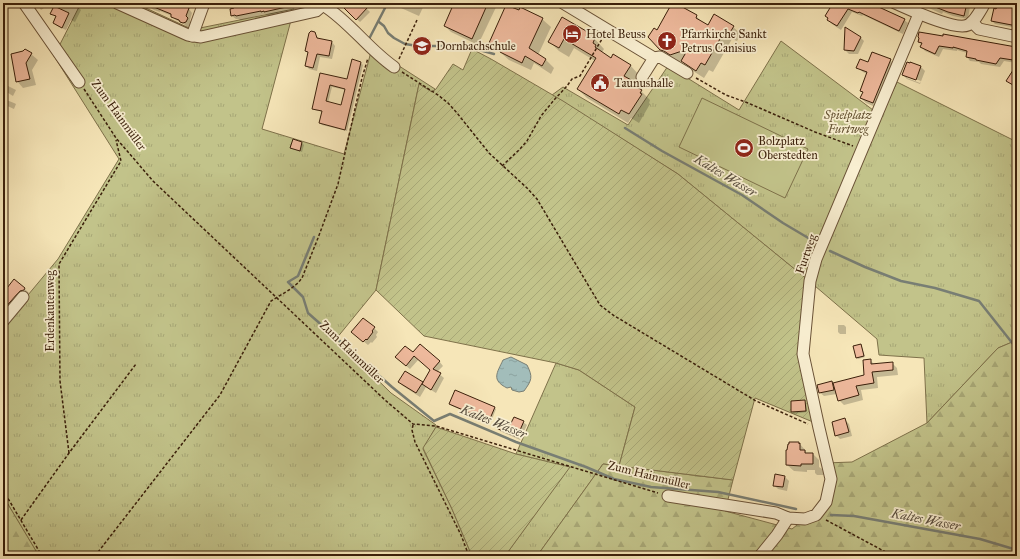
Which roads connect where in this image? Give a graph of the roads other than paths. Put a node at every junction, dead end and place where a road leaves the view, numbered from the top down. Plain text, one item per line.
1 (24, 3) edge
2 (117, 3) edge
3 (204, 3) edge
4 (563, 3) edge
5 (895, 3) edge
6 (985, 3) edge
7 (323, 4) edge
8 (129, 5) edge
9 (919, 14) junction
10 (972, 22) junction
11 (192, 36) junction
12 (1017, 37) edge
13 (654, 58) junction
14 (394, 67) road end
15 (687, 73) road end
16 (642, 77) dead end
17 (79, 82) road end
18 (23, 297) dead end
19 (3, 321) edge
20 (668, 496) road end
21 (788, 518) junction
22 (760, 556) edge

1 - 17 street, Zum Hainmüller
2 - 8 street
3 - 11 street
4 - 13 street
5 - 9 street
6 - 10 street
7 - 11 street
7 - 14 street
8 - 11 street
9 - 10 street
9 - 21 street, Furtweg
10 - 12 street
13 - 15 street
13 - 16 street
18 - 19 street
20 - 21 street, Zum Hainmüller
21 - 22 street

